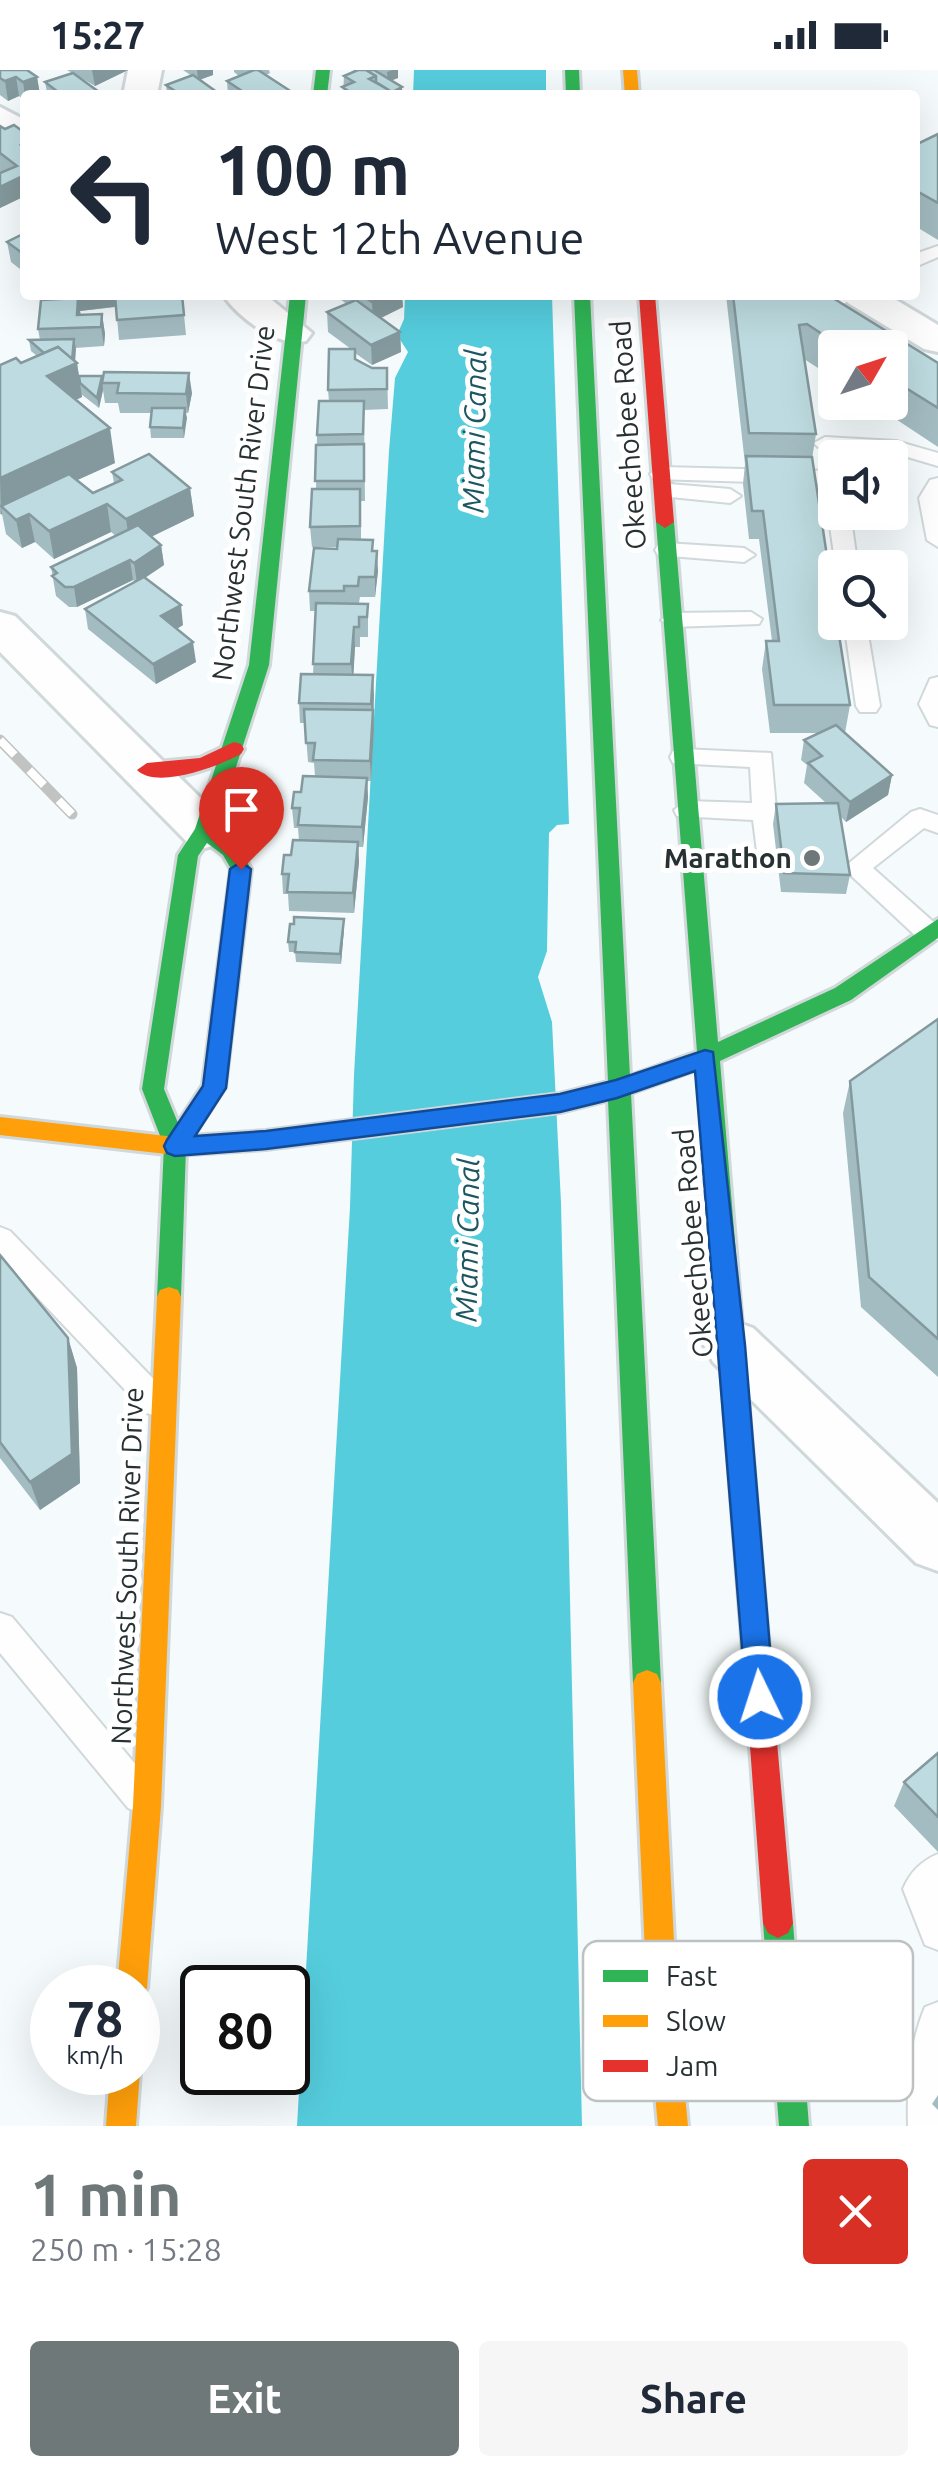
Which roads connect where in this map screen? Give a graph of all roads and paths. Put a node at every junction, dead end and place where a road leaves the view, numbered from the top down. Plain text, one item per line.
1 (249, 300) edge
2 (297, 300) edge
3 (582, 300) edge
4 (647, 300) edge
5 (838, 300) edge
6 (869, 300) edge
7 (842, 330) edge
8 (294, 333) junction
9 (938, 342) edge
10 (908, 451) edge
11 (938, 460) edge
12 (818, 478) edge
13 (662, 482) junction
14 (938, 485) edge
15 (730, 496) dead end
16 (938, 540) edge
17 (666, 550) junction
18 (744, 555) dead end
19 (751, 619) dead end
20 (672, 620) junction
21 (0, 626) edge
22 (858, 640) edge
23 (938, 685) edge
24 (868, 706) dead end
25 (938, 719) edge
26 (234, 750) junction
27 (682, 757) junction
28 (146, 770) junction
29 (686, 810) junction
30 (765, 812) junction
31 (938, 824) edge
32 (205, 831) junction
33 (777, 862) edge
34 (934, 930) edge
35 (705, 1058) junction
36 (617, 1089) junction
37 (0, 1126) edge
38 (175, 1146) junction
39 (0, 1239) edge
40 (733, 1345) junction
41 (163, 1408) junction
42 (938, 1543) edge
43 (0, 1628) edge
44 (148, 1806) junction
45 (938, 1872) edge
46 (938, 1932) edge
47 (659, 1941) edge
48 (780, 1941) edge
49 (134, 1965) edge
50 (938, 2020) edge
51 (123, 2095) edge
52 (671, 2101) edge
53 (792, 2101) edge
54 (121, 2126) edge
55 (673, 2126) edge
56 (794, 2126) edge
57 (927, 2126) edge

1 - 8 street
2 - 8 main road, Northwest South River Drive
3 - 36 main road, Okeechobee Road
4 - 13 main road, Okeechobee Road
5 - 7 lane
6 - 9 street
8 - 26 main road, Northwest South River Drive
10 - 11 lane
12 - 13 lane
13 - 15 lane
13 - 17 main road, Okeechobee Road
14 - 16 lane
17 - 18 lane
17 - 20 main road, Okeechobee Road
19 - 20 lane
20 - 27 main road, Okeechobee Road
21 - 28 street
22 - 24 lane
23 - 25 lane
26 - 28 main road
26 - 32 main road, Northwest South River Drive
27 - 29 main road, Okeechobee Road
27 - 30 lane
28 - 32 street
29 - 30 lane
29 - 35 main road, Okeechobee Road
30 - 33 lane
31 - 34 lane
32 - 38 main road, Northwest South River Drive
32 - 38 main road
34 - 35 main road
35 - 36 main road
35 - 40 main road, Okeechobee Road
36 - 38 main road
36 - 47 main road, Okeechobee Road
37 - 38 main road
38 - 41 main road, Northwest South River Drive
39 - 41 lane
40 - 42 street
40 - 48 main road, Okeechobee Road
41 - 44 main road, Northwest South River Drive
43 - 44 lane
44 - 49 main road, Northwest South River Drive
45 - 46 lane
50 - 57 lane
51 - 54 main road
52 - 55 main road, Okeechobee Road
53 - 56 main road, Okeechobee Road

